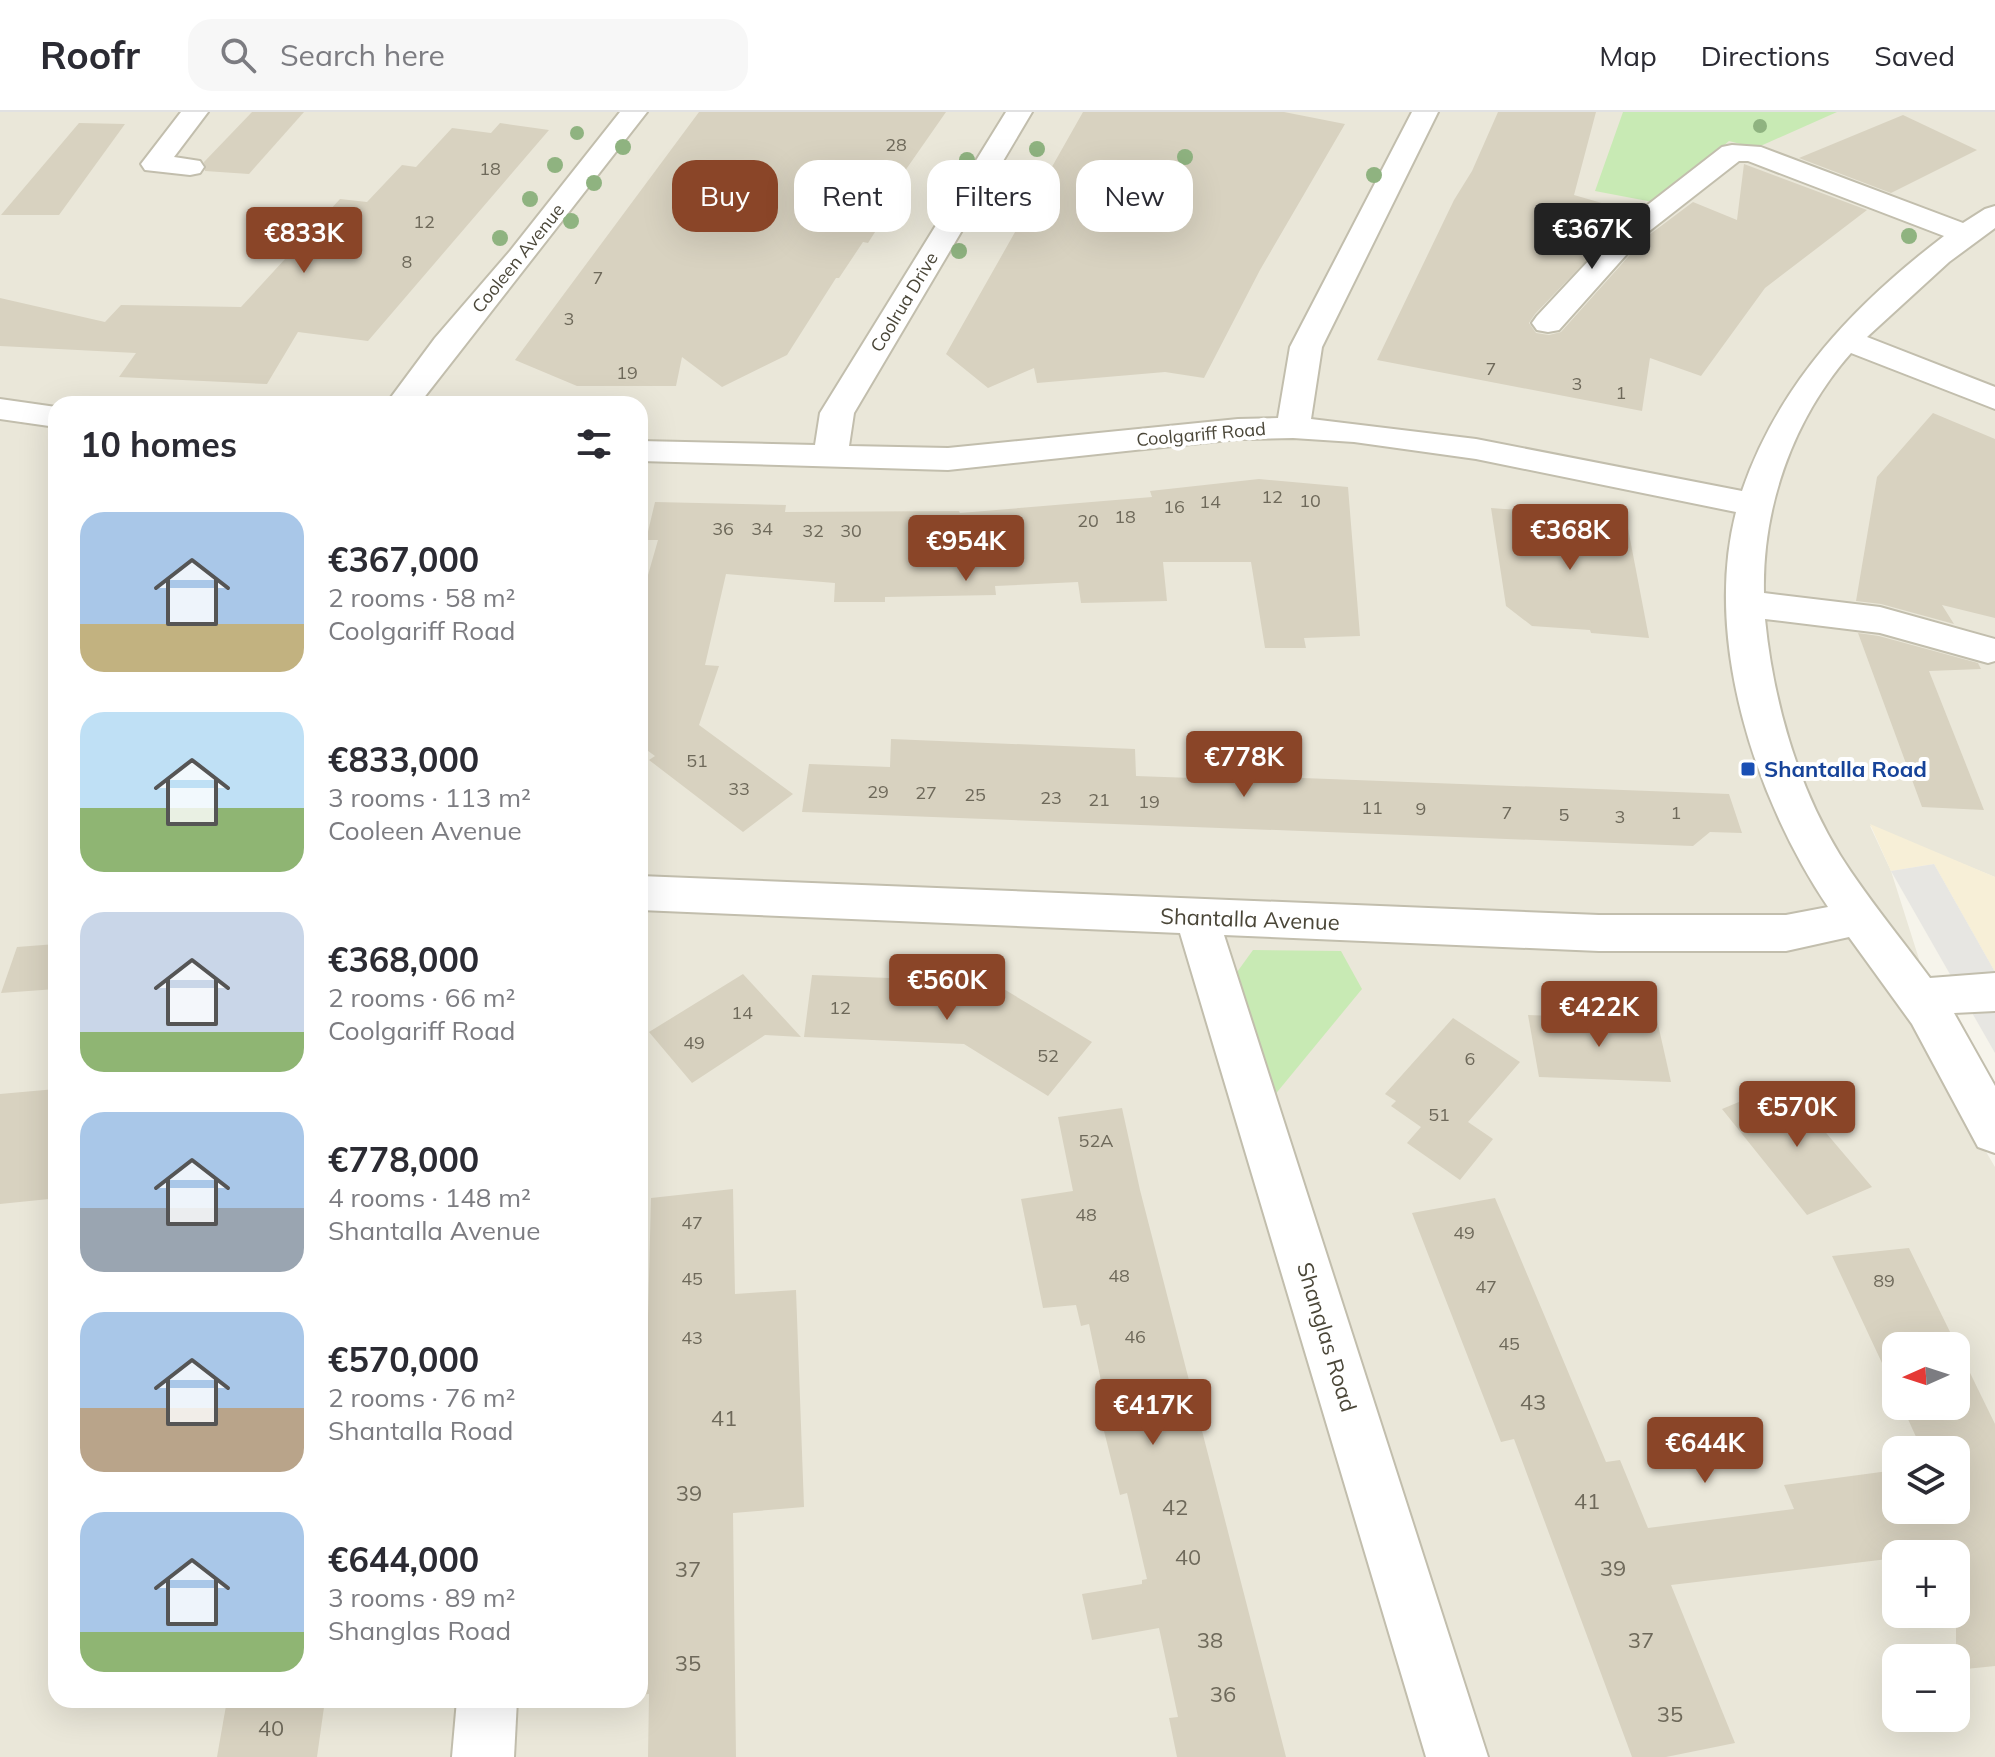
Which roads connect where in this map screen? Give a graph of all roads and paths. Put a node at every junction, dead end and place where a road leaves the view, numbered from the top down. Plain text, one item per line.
1 (195, 112) edge
2 (634, 112) edge
3 (1019, 112) edge
4 (1425, 112) edge
5 (190, 167) dead end
6 (1995, 215) edge
7 (1967, 235) junction
8 (1548, 323) dead end
9 (1846, 340) junction
10 (408, 396) edge
11 (1995, 399) edge
12 (0, 409) edge
13 (48, 416) edge
14 (1293, 428) junction
15 (648, 451) edge
16 (830, 457) junction
17 (1757, 505) junction
18 (1747, 604) junction
19 (1993, 654) edge
20 (648, 893) edge
21 (1197, 917) junction
22 (1859, 918) junction
23 (1995, 992) edge
24 (1919, 997) junction
25 (1995, 1132) edge
26 (486, 1708) edge
27 (483, 1757) edge
28 (1457, 1757) edge

1 - 5 street
2 - 10 street, Cooleen Avenue
3 - 16 street, Coolrua Drive
4 - 14 street
6 - 7 street
7 - 8 street
7 - 9 street
9 - 11 street
9 - 17 street
12 - 13 street
14 - 16 street, Coolgariff Road
14 - 17 street, Coolgariff Road
15 - 16 street, Coolgariff Road
17 - 18 street
18 - 19 street
18 - 22 street
20 - 21 street, Shantalla Avenue
21 - 22 street, Shantalla Avenue
21 - 28 street, Shanglas Road
22 - 24 street
23 - 24 street
24 - 25 street
26 - 27 street

